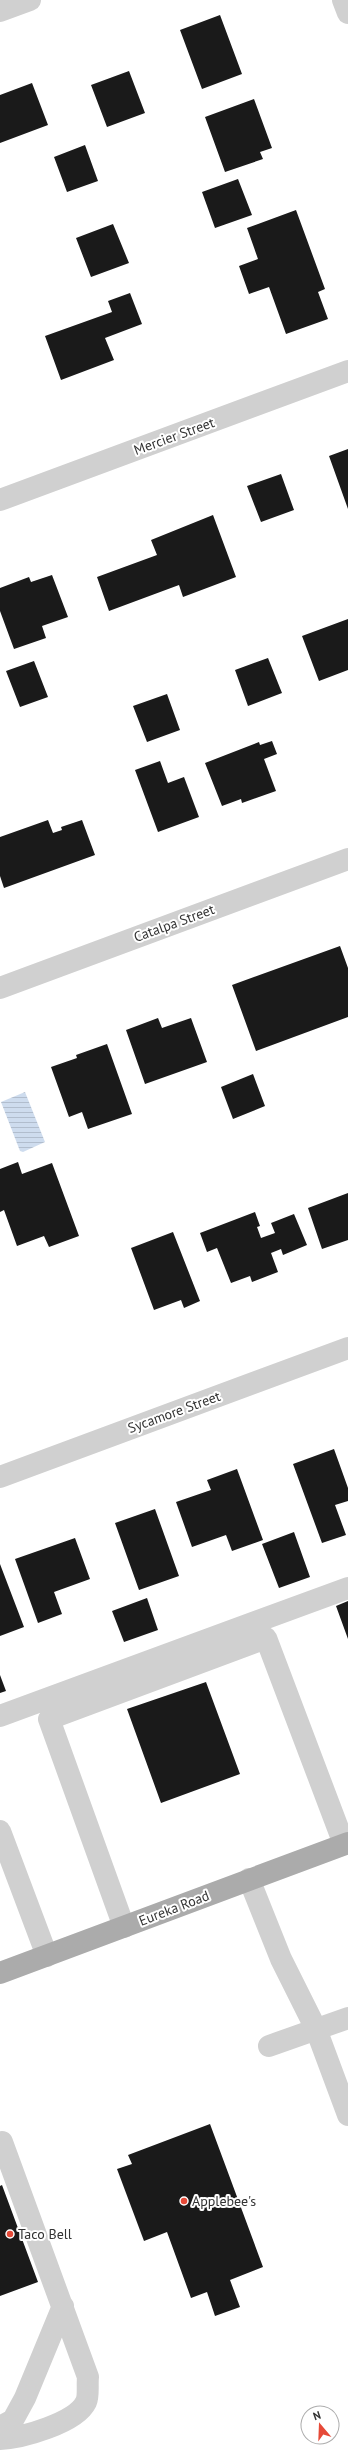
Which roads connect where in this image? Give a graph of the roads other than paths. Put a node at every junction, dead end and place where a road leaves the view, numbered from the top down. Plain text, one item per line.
1 (30, 0) edge
2 (343, 0) edge
3 (0, 11) edge
4 (348, 13) edge
5 (348, 371) edge
6 (0, 500) edge
7 (348, 859) edge
8 (0, 988) edge
9 (348, 1348) edge
10 (0, 1477) edge
11 (348, 1588) edge
12 (0, 1716) edge
13 (0, 1831) edge
14 (346, 1844) edge
15 (249, 1879) junction
16 (124, 1927) junction
17 (47, 1956) junction
18 (0, 1973) edge
19 (348, 2018) edge
20 (316, 2030) junction
21 (269, 2046) dead end
22 (348, 2115) edge
23 (2, 2142) dead end
24 (63, 2306) junction
25 (0, 2427) edge
26 (0, 2439) edge

1 - 3 street
2 - 4 street
5 - 6 street, Mercier Street
7 - 8 street, Catalpa Street
9 - 10 street, Sycamore Street
11 - 12 street
13 - 17 street
14 - 15 main road, Eureka Road
14 - 16 street
15 - 16 main road, Eureka Road
15 - 20 street
16 - 17 main road, Eureka Road
17 - 18 main road, Eureka Road
19 - 20 street
20 - 21 street
20 - 22 street
23 - 24 street
24 - 25 street
24 - 26 street

